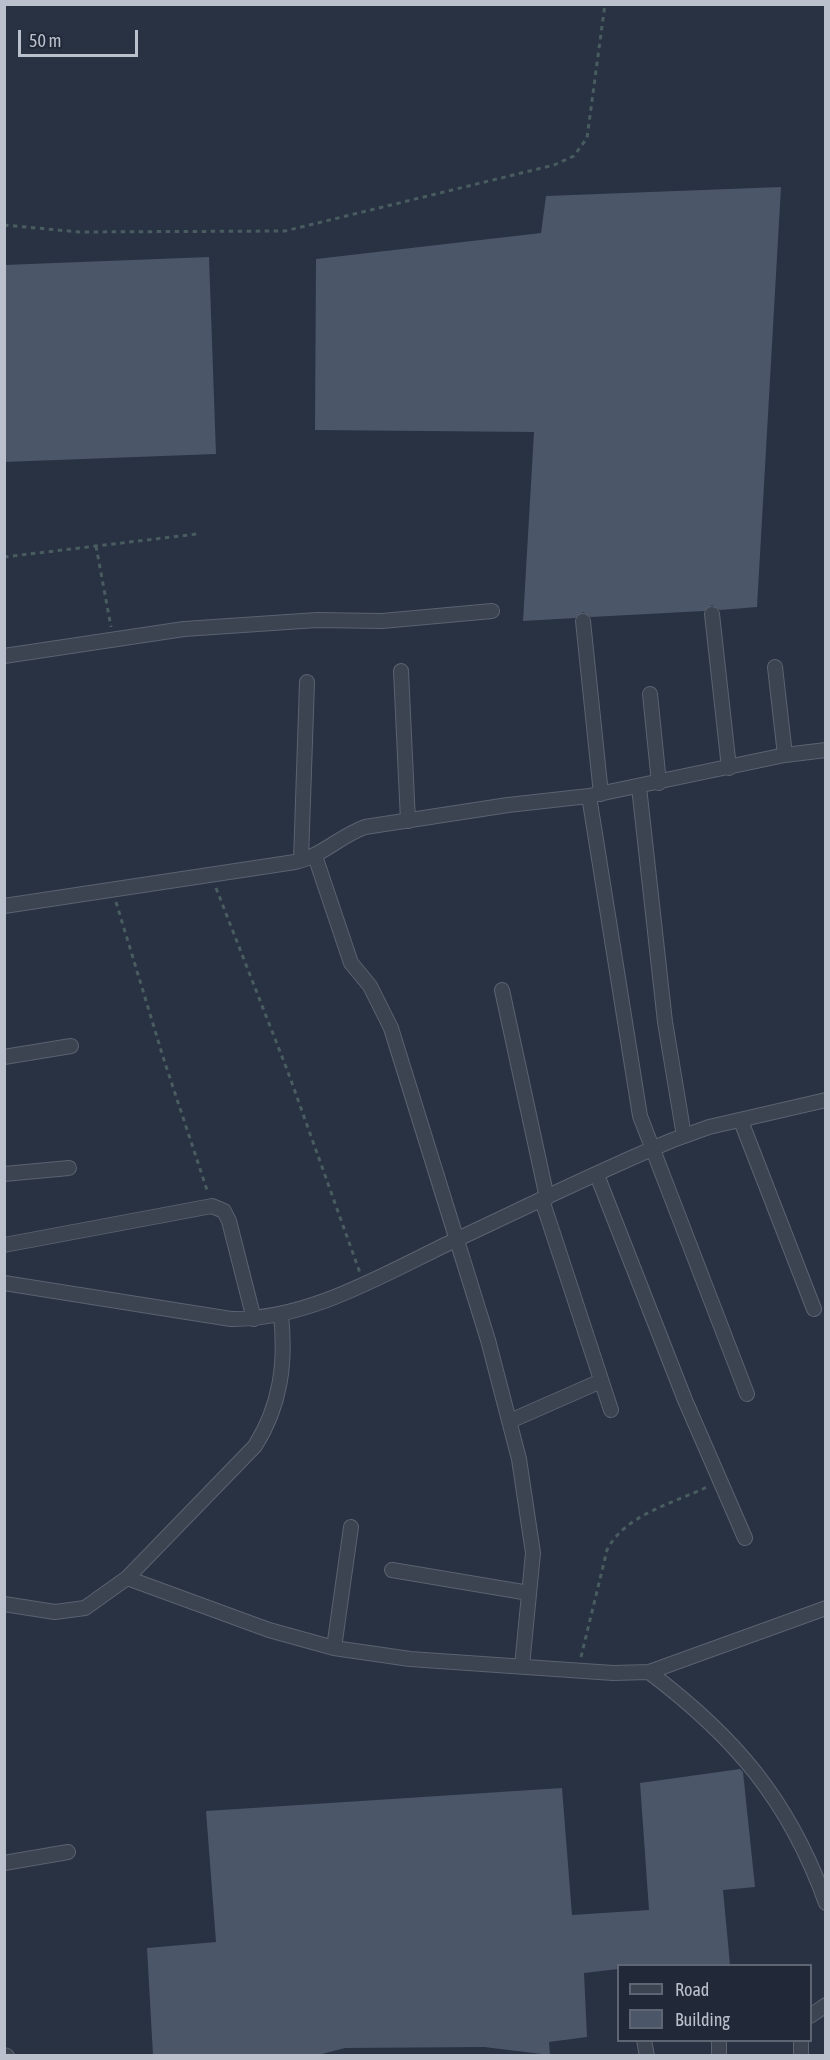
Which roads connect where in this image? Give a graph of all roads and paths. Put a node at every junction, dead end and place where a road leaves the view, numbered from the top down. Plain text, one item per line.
1 (605, 4) edge
2 (4, 225) edge
3 (197, 534) dead end
4 (96, 546) junction
5 (4, 557) edge
6 (492, 611) dead end
7 (712, 614) dead end
8 (584, 621) dead end
9 (113, 640) junction
10 (4, 656) edge
11 (775, 667) dead end
12 (401, 671) dead end
13 (307, 682) dead end
14 (650, 694) dead end
15 (825, 750) edge
16 (785, 755) junction
17 (729, 768) junction
18 (659, 783) junction
19 (639, 787) junction
20 (595, 795) junction
21 (408, 821) junction
22 (315, 856) junction
23 (301, 860) junction
24 (211, 875) junction
25 (113, 890) junction
26 (4, 906) edge
27 (502, 990) dead end
28 (71, 1046) dead end
29 (4, 1057) edge
30 (825, 1100) edge
31 (741, 1121) junction
32 (684, 1136) junction
33 (653, 1148) junction
34 (69, 1168) dead end
35 (4, 1174) edge
36 (597, 1175) junction
37 (544, 1199) junction
38 (212, 1206) junction
39 (457, 1240) junction
40 (4, 1245) edge
41 (4, 1283) edge
42 (363, 1283) junction
43 (814, 1309) dead end
44 (281, 1315) junction
45 (254, 1319) junction
46 (601, 1381) junction
47 (747, 1394) dead end
48 (611, 1410) dead end
49 (510, 1421) junction
50 (720, 1480) junction
51 (351, 1527) dead end
52 (745, 1538) dead end
53 (392, 1570) dead end
54 (127, 1578) junction
55 (529, 1593) junction
56 (4, 1604) edge
57 (825, 1608) edge
58 (334, 1648) junction
59 (522, 1666) junction
60 (577, 1671) junction
61 (649, 1672) junction
62 (68, 1852) dead end
63 (4, 1863) edge
64 (825, 1903) edge
65 (825, 2005) edge
66 (812, 2015) edge

1 - 2 path
3 - 4 path
4 - 5 path
4 - 9 path
6 - 9 street
7 - 17 street
8 - 20 street
9 - 10 street
11 - 16 street
12 - 21 street
13 - 23 street
14 - 18 street
15 - 16 street
16 - 17 street
17 - 18 street
18 - 19 street
19 - 20 street
19 - 32 street
20 - 21 street
20 - 33 street
21 - 22 street
22 - 23 street
22 - 39 street
23 - 24 street
24 - 25 street
24 - 42 path
25 - 26 street
25 - 38 path
27 - 37 street
28 - 29 street
30 - 31 street
31 - 32 street
31 - 43 street
32 - 33 street
33 - 36 street
33 - 47 street
34 - 35 street
36 - 37 street
36 - 50 street
37 - 39 street
37 - 46 street
38 - 40 street
38 - 45 street
39 - 42 street
39 - 49 street
41 - 45 street
42 - 44 street
44 - 45 street
44 - 54 street
46 - 48 street
46 - 49 street
49 - 55 street
50 - 52 street
50 - 60 path
51 - 58 street
53 - 55 street
54 - 56 street
54 - 58 street
55 - 59 street
57 - 61 street
58 - 59 street
59 - 60 street
60 - 61 street
61 - 64 street
62 - 63 street
65 - 66 street

